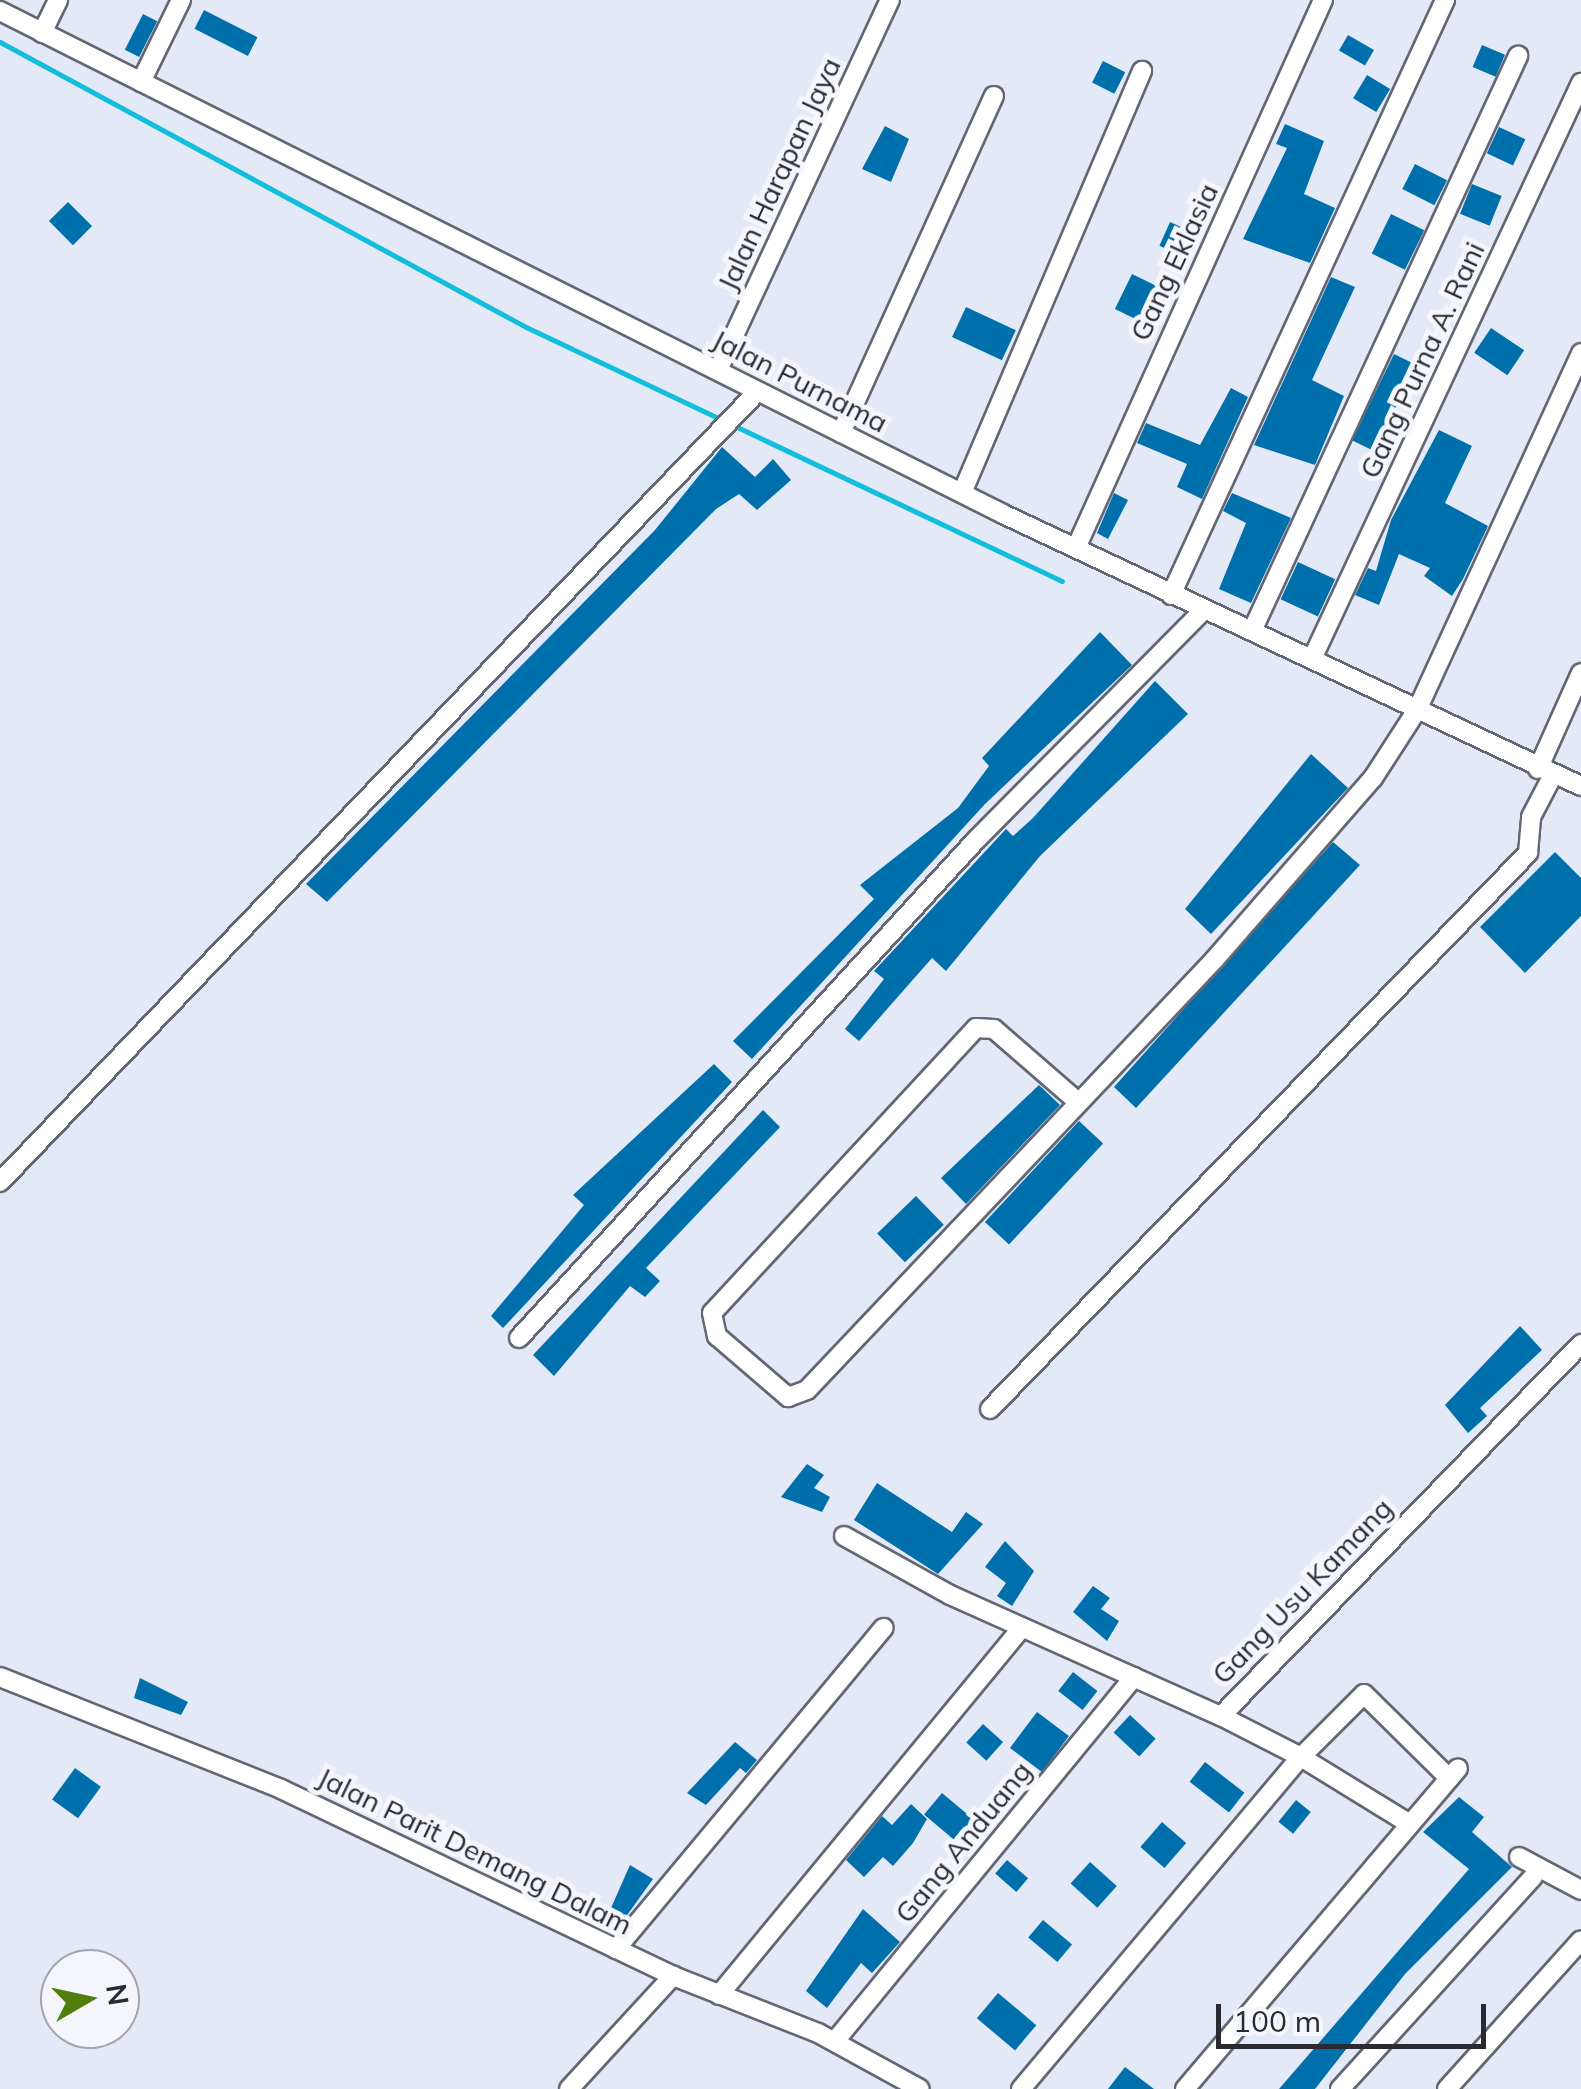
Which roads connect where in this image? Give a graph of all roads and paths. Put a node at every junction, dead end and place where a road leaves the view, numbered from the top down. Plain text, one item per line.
1 (58, 0) edge
2 (181, 0) edge
3 (890, 0) edge
4 (1323, 0) edge
5 (1445, 0) edge
6 (0, 11) edge
7 (42, 33) junction
8 (1518, 56) dead end
9 (1142, 71) dead end
10 (141, 82) junction
11 (1581, 84) edge
12 (994, 96) dead end
13 (1581, 353) edge
14 (718, 370) junction
15 (757, 392) junction
16 (841, 434) junction
17 (962, 493) junction
18 (1076, 548) junction
19 (1171, 595) junction
20 (1204, 610) junction
21 (1252, 631) junction
22 (1312, 659) junction
23 (1581, 673) edge
24 (1417, 710) junction
25 (1546, 772) junction
26 (1581, 786) edge
27 (1078, 1102) junction
28 (0, 1182) edge
29 (519, 1338) dead end
30 (1581, 1344) edge
31 (990, 1409) dead end
32 (844, 1536) dead end
33 (883, 1628) dead end
34 (1021, 1628) junction
35 (1134, 1676) junction
36 (0, 1677) edge
37 (1221, 1716) junction
38 (1301, 1757) junction
39 (1405, 1821) junction
40 (1519, 1857) dead end
41 (1581, 1874) edge
42 (1533, 1877) dead end
43 (1581, 1889) edge
44 (1581, 1940) edge
45 (616, 1949) junction
46 (673, 1976) junction
47 (719, 1996) junction
48 (835, 2041) junction
49 (569, 2089) edge
50 (920, 2089) edge
51 (1021, 2089) edge
52 (1186, 2089) edge
53 (1340, 2089) edge
54 (1447, 2089) edge

1 - 7 street
2 - 10 street
3 - 14 street, Jalan Harapan Jaya
4 - 18 street, Gang Eklasia
5 - 19 street
6 - 7 street, Jalan Purnama
7 - 10 street, Jalan Purnama
8 - 21 street
9 - 17 street
10 - 14 street, Jalan Purnama
11 - 22 street, Gang Purna A. Rani
12 - 16 street
13 - 24 street
14 - 15 street, Jalan Purnama
15 - 16 street, Jalan Purnama
15 - 28 street
16 - 17 street, Jalan Purnama
17 - 18 street, Jalan Purnama
18 - 19 street, Jalan Purnama
19 - 20 street, Jalan Purnama
20 - 21 street, Jalan Purnama
20 - 29 street
21 - 22 street, Jalan Purnama
22 - 24 street, Jalan Purnama
23 - 25 street
24 - 25 street, Jalan Purnama
24 - 27 street
25 - 26 street, Jalan Purnama
25 - 31 street
27 - 27 street
30 - 37 street, Gang Usu Kamang
32 - 34 street
33 - 45 street
34 - 35 street
34 - 47 street
35 - 37 street
35 - 48 street, Gang Anduang
36 - 45 street, Jalan Parit Demang Dalam
37 - 38 street, Gang Usu Kamang
38 - 39 street, Gang Usu Kamang
38 - 39 street
38 - 51 street
39 - 52 street
40 - 43 street
41 - 43 street
42 - 53 street
44 - 54 street
45 - 46 street, Jalan Parit Demang Dalam
46 - 47 street, Jalan Parit Demang Dalam
46 - 49 street
47 - 48 street, Jalan Parit Demang Dalam
48 - 50 street, Jalan Parit Demang Dalam

